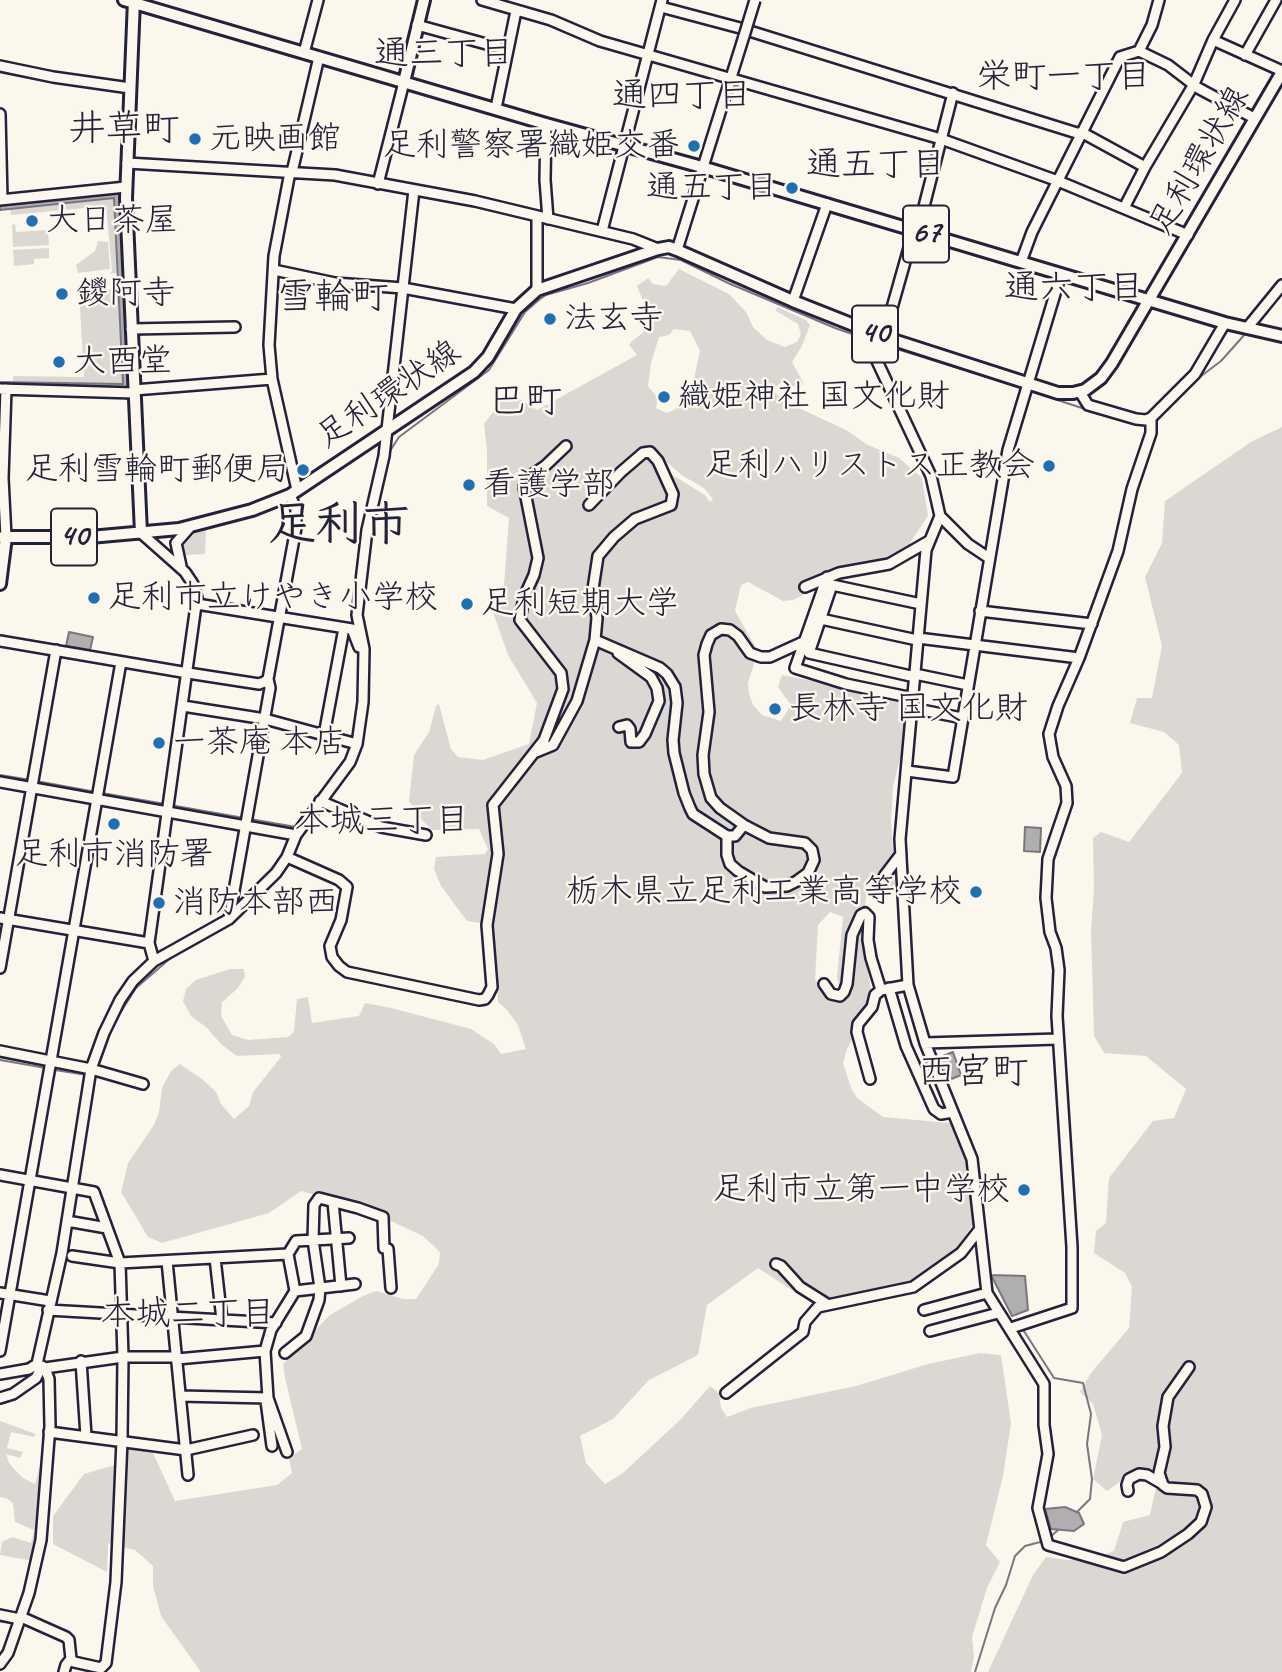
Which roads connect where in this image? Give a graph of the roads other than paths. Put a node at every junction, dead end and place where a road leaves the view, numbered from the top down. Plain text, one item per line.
1 (318, 0) edge
2 (424, 0) edge
3 (482, 0) edge
4 (755, 0) edge
5 (1159, 0) edge
6 (1235, 0) edge
7 (1276, 0) edge
8 (131, 1) edge
9 (661, 3) edge
10 (516, 11) junction
11 (417, 25) junction
12 (1213, 40) junction
13 (508, 50) junction
14 (1139, 51) junction
15 (304, 53) junction
16 (649, 55) junction
17 (1245, 55) junction
18 (319, 57) junction
19 (0, 66) edge
20 (1282, 72) edge
21 (731, 75) junction
22 (404, 82) junction
23 (1194, 84) junction
24 (130, 88) junction
25 (953, 93) junction
26 (496, 108) junction
27 (0, 114) edge
28 (1254, 118) junction
29 (546, 124) junction
30 (1081, 133) junction
31 (941, 139) junction
32 (626, 145) junction
33 (127, 163) junction
34 (702, 167) junction
35 (1145, 167) junction
36 (291, 172) junction
37 (1058, 181) junction
38 (378, 184) junction
39 (126, 187) junction
40 (414, 190) junction
41 (1, 199) edge
42 (827, 204) junction
43 (1124, 208) junction
44 (537, 217) junction
45 (548, 219) junction
46 (602, 231) junction
47 (916, 231) junction
48 (1188, 235) junction
49 (658, 249) junction
50 (677, 250) junction
51 (1021, 262) junction
52 (274, 270) junction
53 (1061, 274) junction
54 (1282, 285) edge
55 (403, 288) junction
56 (537, 290) junction
57 (1151, 300) junction
58 (793, 301) junction
59 (516, 309) junction
60 (1226, 323) junction
61 (235, 327) dead end
62 (1247, 328) junction
63 (131, 329) junction
64 (1282, 336) edge
65 (884, 337) junction
66 (272, 379) junction
67 (1028, 384) junction
68 (3, 389) edge
69 (134, 391) junction
70 (1080, 392) junction
71 (1151, 418) junction
72 (387, 429) junction
73 (566, 446) dead end
74 (293, 492) junction
75 (589, 505) dead end
76 (940, 516) junction
77 (190, 527) junction
78 (141, 533) junction
79 (3, 537) edge
80 (929, 541) junction
81 (989, 558) junction
82 (182, 568) junction
83 (827, 577) junction
84 (0, 584) edge
85 (805, 587) dead end
86 (197, 604) junction
87 (921, 604) junction
88 (980, 611) junction
89 (279, 616) junction
90 (821, 619) junction
91 (1092, 624) junction
92 (344, 628) junction
93 (917, 639) junction
94 (595, 640) junction
95 (0, 641) edge
96 (805, 641) junction
97 (974, 645) junction
98 (616, 648) junction
99 (56, 650) junction
100 (1079, 658) junction
101 (364, 661) junction
102 (121, 662) junction
103 (188, 673) junction
104 (915, 675) junction
105 (268, 679) junction
106 (968, 685) junction
107 (912, 703) junction
108 (183, 706) junction
109 (962, 718) junction
110 (265, 719) junction
111 (619, 727) dead end
112 (324, 735) junction
113 (357, 744) junction
114 (535, 753) junction
115 (907, 771) junction
116 (0, 782) edge
117 (32, 788) junction
118 (97, 800) junction
119 (320, 801) junction
120 (168, 812) junction
121 (744, 825) junction
122 (246, 826) junction
123 (296, 835) junction
124 (426, 835) dead end
125 (727, 836) junction
126 (901, 854) junction
127 (287, 857) junction
128 (879, 888) dead end
129 (4, 919) edge
130 (229, 919) junction
131 (74, 930) junction
132 (149, 943) junction
133 (154, 961) junction
134 (0, 968) edge
135 (824, 984) dead end
136 (908, 985) junction
137 (885, 989) junction
138 (1058, 1039) junction
139 (925, 1043) junction
140 (0, 1051) edge
141 (51, 1060) junction
142 (91, 1069) junction
143 (870, 1079) dead end
144 (143, 1084) dead end
145 (953, 1112) junction
146 (0, 1175) edge
147 (29, 1180) junction
148 (73, 1188) junction
149 (333, 1202) junction
150 (67, 1221) junction
151 (107, 1228) junction
152 (979, 1230) junction
153 (349, 1238) dead end
154 (337, 1239) junction
155 (313, 1240) junction
156 (288, 1254) junction
157 (72, 1256) dead end
158 (215, 1258) junction
159 (167, 1262) junction
160 (120, 1263) junction
161 (776, 1264) dead end
162 (355, 1284) dead end
163 (341, 1286) junction
164 (320, 1288) junction
165 (391, 1288) dead end
166 (295, 1291) junction
167 (987, 1293) junction
168 (5, 1294) edge
169 (827, 1304) junction
170 (48, 1309) junction
171 (924, 1310) dead end
172 (998, 1313) junction
173 (122, 1315) junction
174 (172, 1317) junction
175 (222, 1320) junction
176 (276, 1323) junction
177 (1011, 1328) junction
178 (930, 1331) dead end
179 (0, 1351) edge
180 (265, 1351) junction
181 (285, 1353) dead end
182 (123, 1357) junction
183 (177, 1358) junction
184 (81, 1361) junction
185 (41, 1366) junction
186 (1189, 1367) dead end
187 (0, 1374) edge
188 (726, 1393) dead end
189 (180, 1396) junction
190 (0, 1398) edge
191 (268, 1398) junction
192 (49, 1432) junction
193 (253, 1435) dead end
194 (86, 1436) junction
195 (122, 1440) junction
196 (272, 1446) dead end
197 (186, 1450) junction
198 (287, 1452) dead end
199 (188, 1475) dead end
200 (1161, 1483) junction
201 (1128, 1491) dead end
202 (0, 1615) edge
203 (21, 1618) junction
204 (71, 1659) junction
205 (0, 1664) edge
206 (64, 1672) edge

1 - 15 street
2 - 11 main road
3 - 10 street
4 - 21 street, bridge
5 - 14 street
6 - 12 street
7 - 17 street
8 - 15 main road, 67
8 - 24 main road
9 - 16 street
9 - 25 street
10 - 13 street
10 - 16 street
11 - 13 street
11 - 22 main road
12 - 17 street
12 - 23 street
13 - 26 street
14 - 23 street
14 - 30 street
15 - 18 main road, 67
16 - 21 street
16 - 32 street
17 - 20 street
18 - 22 main road, 67
18 - 36 street
19 - 24 street
20 - 28 main road, 足利環状線
21 - 31 street
21 - 34 street
22 - 26 main road, 67
22 - 38 street
23 - 28 street
23 - 35 street
24 - 33 main road
25 - 30 street
25 - 31 street
26 - 29 main road, 67
27 - 41 street
28 - 48 main road, 足利環状線
29 - 32 main road, 67
29 - 45 street
30 - 35 street
30 - 37 street
31 - 37 street
31 - 47 street
32 - 34 main road, 67
32 - 46 street
33 - 36 street
33 - 39 main road
34 - 42 main road, 67
34 - 50 street
35 - 43 street
36 - 38 street
36 - 52 street
37 - 43 street
37 - 51 street
38 - 40 street
39 - 41 street
39 - 63 main road
40 - 44 street
40 - 55 street
42 - 47 main road, 67
42 - 58 street
43 - 48 street
44 - 45 street
44 - 56 street
45 - 46 street
46 - 49 street
47 - 51 main road, 67
47 - 65 street
48 - 57 main road, 足利環状線
49 - 50 main road, 足利環状線 / 40
49 - 56 main road, 足利環状線 / 40
50 - 58 main road, 足利環状線 / 40
51 - 53 main road, 67
52 - 55 street
52 - 66 street
53 - 57 main road, 67
53 - 67 street
54 - 62 street
55 - 59 street
55 - 72 street
56 - 59 main road, 足利環状線 / 40
57 - 60 main road, 67
57 - 70 main road, 足利環状線
58 - 65 main road, 足利環状線 / 40
59 - 72 main road, 足利環状線 / 40
60 - 62 main road, 67
60 - 71 street
61 - 63 street
62 - 64 main road, 67
63 - 69 main road
65 - 67 main road, 足利環状線 / 40
65 - 76 street
66 - 69 street
66 - 74 street
67 - 70 main road, 足利環状線 / 40
67 - 81 street
68 - 69 street
68 - 79 street
69 - 78 main road
70 - 71 street
71 - 91 street
72 - 74 main road, 足利環状線 / 40
72 - 101 street
73 - 114 street
74 - 77 main road, 足利環状線 / 40
74 - 89 street
75 - 94 street
76 - 80 street
76 - 81 street
77 - 78 main road, 足利環状線 / 40
77 - 82 street
78 - 79 main road, 足利環状線 / 40
78 - 82 street
79 - 84 main road, 40
80 - 83 street
80 - 87 street
81 - 88 street
82 - 86 street
83 - 85 street
83 - 96 street
86 - 89 street
86 - 103 street
87 - 90 street
87 - 93 street
88 - 91 street
88 - 97 street
89 - 92 street
89 - 105 street
90 - 93 street
90 - 104 street
91 - 100 street
92 - 101 street
92 - 112 street
93 - 97 street
93 - 104 street
94 - 98 street
94 - 114 street
95 - 99 street
96 - 107 street
96 - 121 street
97 - 100 street
97 - 106 street
98 - 111 street
98 - 125 street
99 - 102 street
99 - 117 street
100 - 138 street
101 - 113 street
102 - 103 street
102 - 118 street
103 - 105 street
103 - 108 street
104 - 106 street
104 - 107 street
105 - 110 street
106 - 109 street
107 - 109 street
107 - 115 street
108 - 110 street
108 - 120 street
109 - 115 street
110 - 112 street
110 - 122 street
112 - 113 street
113 - 119 street
114 - 127 street
115 - 126 street
116 - 117 street
117 - 118 street
117 - 129 street
118 - 120 street
118 - 131 street
119 - 123 street
119 - 124 street
120 - 122 street
120 - 132 street
121 - 125 street
121 - 125 street
122 - 123 street
122 - 130 street
123 - 127 street
126 - 128 street
126 - 136 street
127 - 130 street
129 - 131 street
129 - 134 street
130 - 133 street
131 - 132 street
131 - 141 street
132 - 133 street
133 - 142 street
135 - 137 street
136 - 137 street
136 - 139 street
137 - 143 street
137 - 145 street
138 - 139 street
138 - 177 street
139 - 145 street
140 - 141 street
141 - 142 street
141 - 147 street
142 - 144 street
142 - 148 street
145 - 152 street
146 - 147 street
147 - 148 street
147 - 168 street
148 - 150 street
148 - 151 street
149 - 154 street
149 - 155 street
149 - 165 street
150 - 151 street
150 - 170 street
151 - 160 street
152 - 167 street
152 - 169 street
153 - 154 street
154 - 155 street
154 - 163 street
155 - 156 street
155 - 164 street
156 - 158 street
156 - 166 street
157 - 160 street
158 - 159 street
158 - 175 street
159 - 160 street
159 - 174 street
160 - 173 street
161 - 169 street
162 - 163 street
163 - 164 street
164 - 166 street
164 - 181 street
166 - 176 street
167 - 171 street
167 - 172 street
168 - 170 street
168 - 179 street
169 - 188 street
170 - 173 street
170 - 185 street
172 - 177 street
172 - 178 street
173 - 174 street
173 - 182 street
174 - 175 street
174 - 183 street
175 - 176 street
176 - 180 street
177 - 200 street
180 - 183 street
180 - 191 street
182 - 183 street
182 - 184 street
182 - 195 street
183 - 189 street
184 - 185 street
184 - 194 street
185 - 187 street
185 - 190 street
185 - 192 street
186 - 200 street
189 - 191 street
189 - 197 street
191 - 196 street
191 - 198 street
192 - 194 street
192 - 203 street
193 - 197 street
194 - 195 street
195 - 197 street
195 - 204 street
197 - 199 street
200 - 201 street
202 - 203 street
203 - 204 street
203 - 205 street
204 - 206 street

